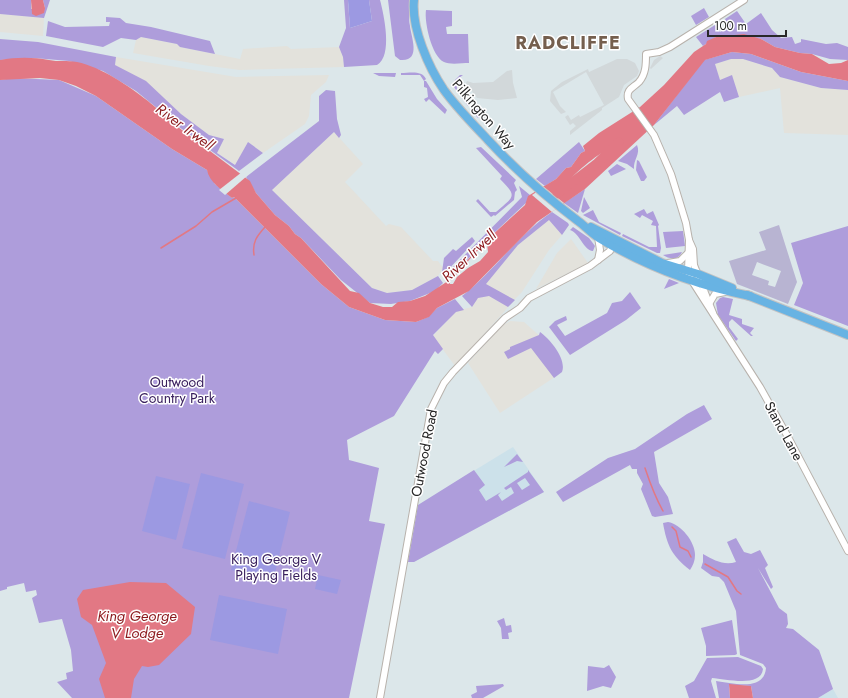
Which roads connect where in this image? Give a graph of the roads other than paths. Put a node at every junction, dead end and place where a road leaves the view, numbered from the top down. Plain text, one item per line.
1 (414, 0) edge
2 (744, 0) edge
3 (576, 220) junction
4 (598, 237) junction
5 (689, 240) junction
6 (612, 242) junction
7 (688, 253) junction
8 (598, 260) junction
9 (662, 262) junction
10 (688, 272) junction
11 (698, 274) junction
12 (696, 283) junction
13 (728, 292) junction
14 (750, 296) junction
15 (710, 304) junction
16 (713, 313) junction
17 (848, 335) edge
18 (848, 552) edge
19 (380, 698) edge

1 - 3 main road, Pilkington Way
2 - 5 street, Stand Lane
3 - 4 main road, Pilkington Way
3 - 6 main road, Pilkington Way
4 - 6 main road, Pilkington Way
4 - 8 street
5 - 7 street, Stand Lane
5 - 11 street, Stand Lane
6 - 8 street, Outwood Road
6 - 9 main road, Pilkington Way
6 - 12 main road, Pilkington Way
7 - 9 street
7 - 10 street, Stand Lane
8 - 19 street, Outwood Road
9 - 10 main road, Pilkington Way
10 - 11 main road, Pilkington Way
10 - 12 street, Stand Lane
11 - 12 street, Stand Lane
11 - 14 main road, Pilkington Way
12 - 13 main road, Pilkington Way
12 - 15 street, Stand Lane
12 - 16 street, Stand Lane
13 - 14 main road, Pilkington Way
13 - 15 street
14 - 17 main road
15 - 16 street, Stand Lane
16 - 18 street, Stand Lane

